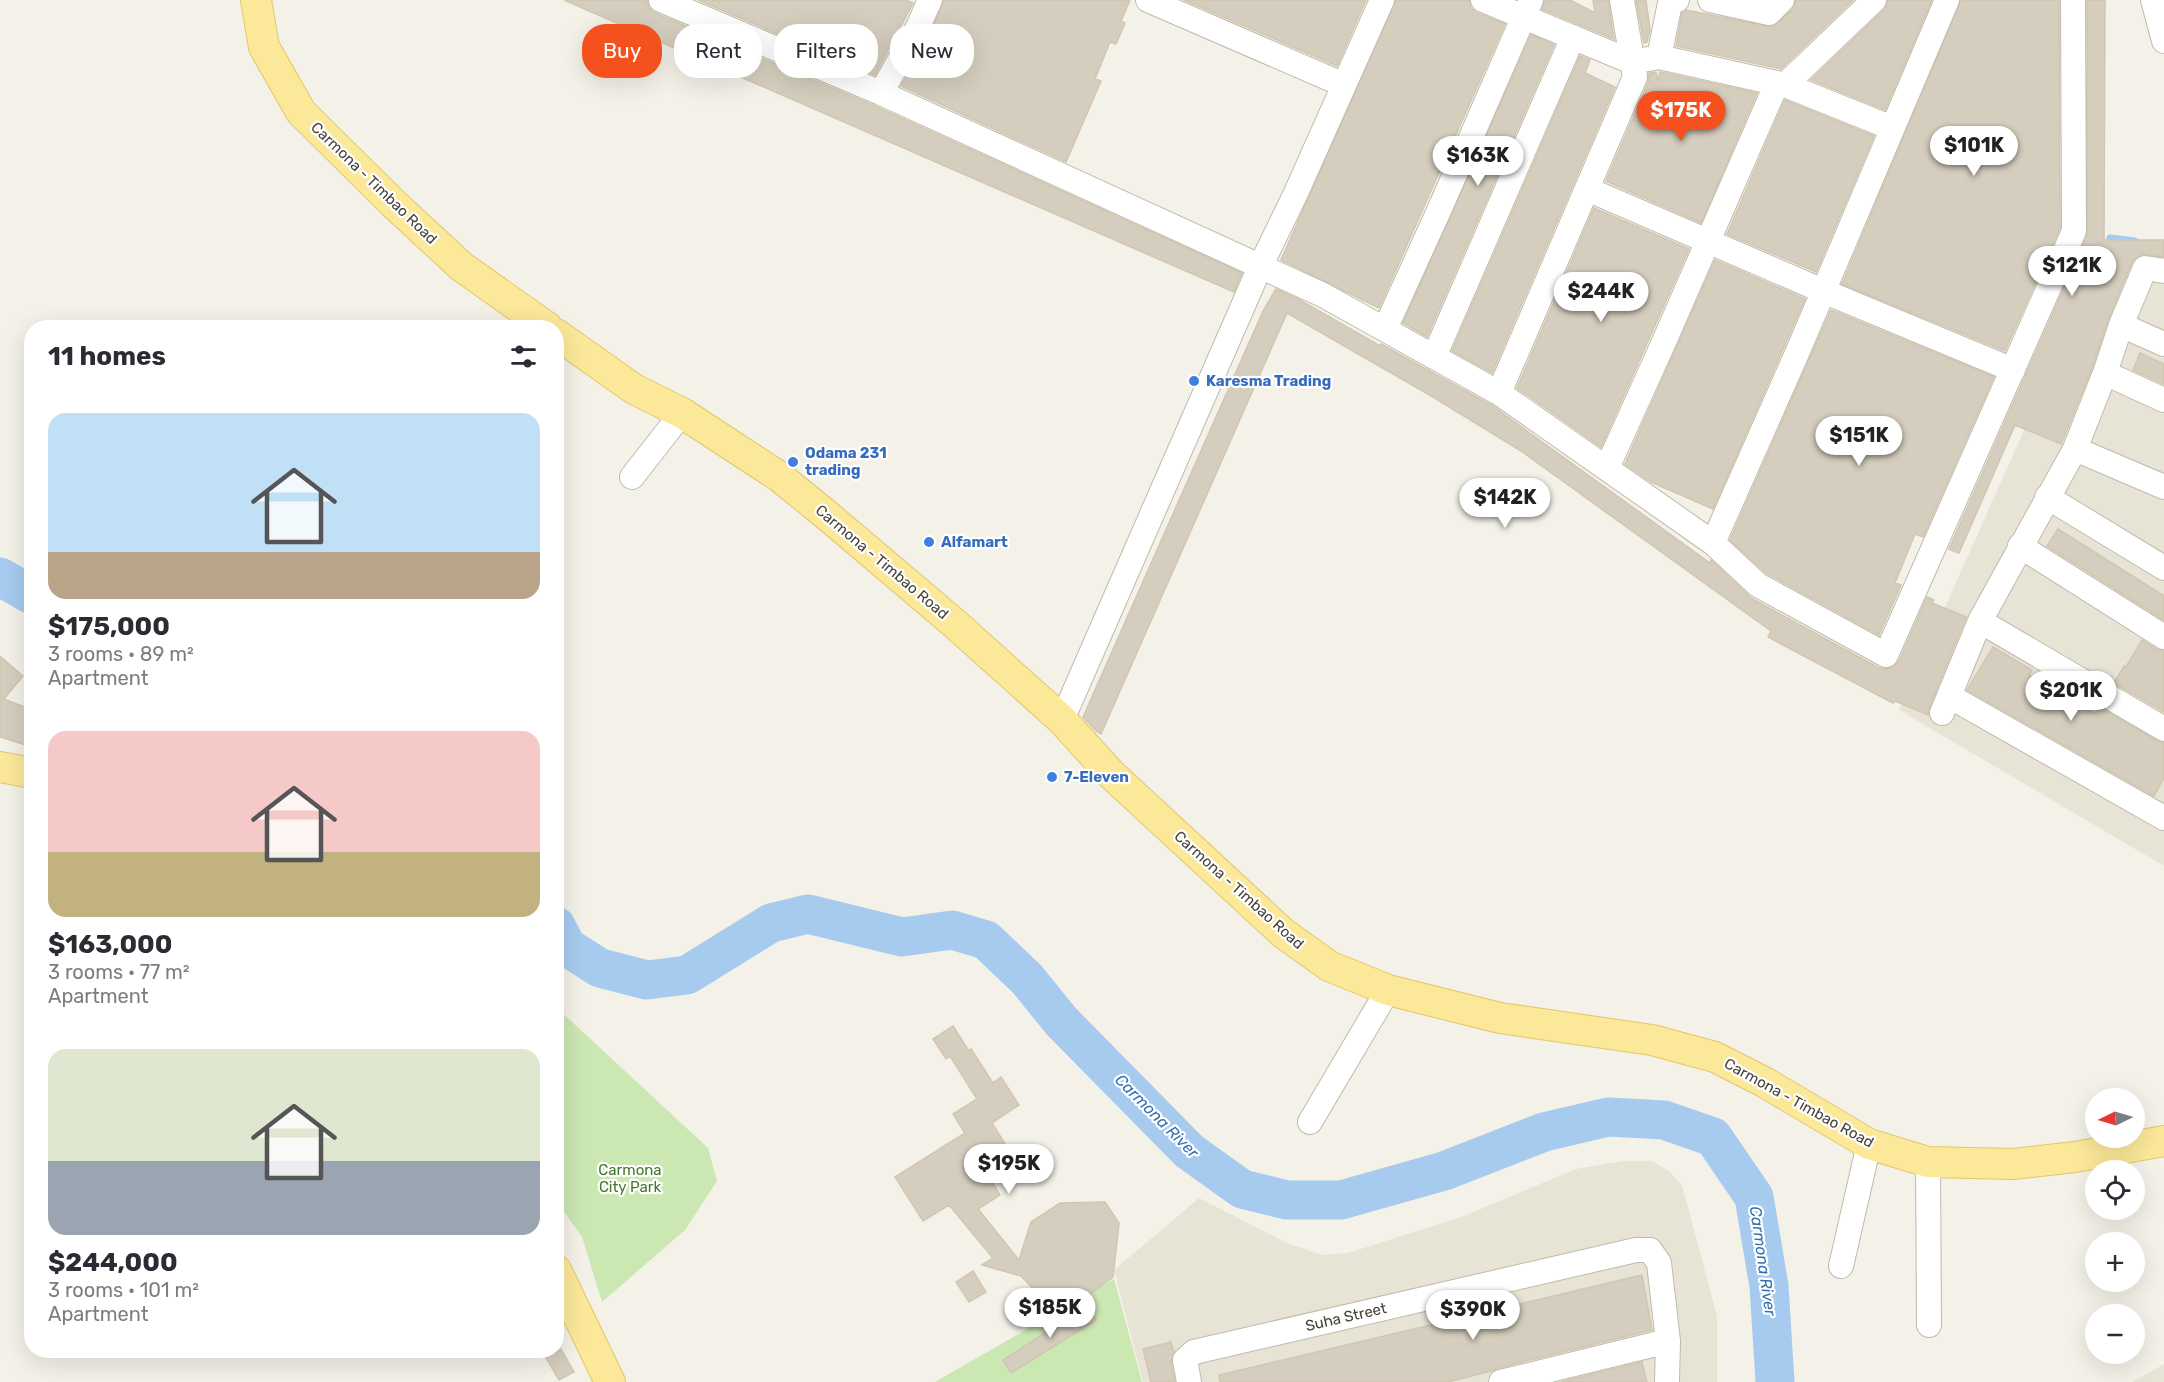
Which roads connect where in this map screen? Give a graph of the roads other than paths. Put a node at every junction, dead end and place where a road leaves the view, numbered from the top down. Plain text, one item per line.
1 (256, 0) edge
2 (661, 0) edge
3 (930, 0) edge
4 (1148, 0) edge
5 (1382, 0) edge
6 (1483, 0) edge
7 (1622, 0) edge
8 (1677, 0) edge
9 (1710, 0) edge
10 (1782, 0) edge
11 (1874, 0) edge
12 (1947, 0) edge
13 (2073, 0) edge
14 (2153, 0) edge
15 (1527, 8) edge
16 (1573, 37) junction
17 (2164, 41) edge
18 (1659, 57) junction
19 (1632, 62) junction
20 (1781, 84) junction
21 (1344, 85) junction
22 (881, 93) junction
23 (1892, 128) junction
24 (1587, 189) junction
25 (1708, 240) junction
26 (1260, 267) junction
27 (2164, 271) edge
28 (1823, 291) junction
29 (537, 320) edge
30 (2121, 325) junction
31 (1385, 329) junction
32 (564, 340) edge
33 (2164, 344) edge
34 (1434, 357) junction
35 (2013, 370) junction
36 (2105, 373) junction
37 (1499, 393) junction
38 (2164, 400) edge
39 (682, 413) junction
40 (2075, 448) junction
41 (1607, 468) junction
42 (632, 477) dead end
43 (2164, 488) edge
44 (2048, 497) junction
45 (1713, 543) junction
46 (2020, 546) junction
47 (2164, 568) edge
48 (1980, 621) junction
49 (2164, 637) edge
50 (1062, 720) junction
51 (2164, 729) edge
52 (0, 767) edge
53 (24, 772) edge
54 (2164, 817) edge
55 (1388, 990) junction
56 (1310, 1122) dead end
57 (2164, 1141) edge
58 (1869, 1144) junction
59 (1928, 1162) junction
60 (1841, 1266) dead end
61 (564, 1286) edge
62 (1929, 1325) dead end
63 (1668, 1341) junction
64 (1187, 1371) edge
65 (610, 1382) edge
66 (1501, 1382) edge
67 (1667, 1382) edge

1 - 29 main road, Carmona - Timbao Road
2 - 22 street
3 - 22 street
4 - 21 street
5 - 21 street
6 - 15 street
7 - 19 street
8 - 18 street
9 - 10 street
11 - 20 street
12 - 23 street
13 - 35 street
14 - 17 street
15 - 16 street
15 - 31 street
16 - 19 street
16 - 34 street
18 - 19 street
18 - 20 street
19 - 24 street
20 - 23 street
20 - 25 street
21 - 26 street
22 - 26 street
23 - 28 street
24 - 25 street
24 - 37 street
25 - 28 street
25 - 41 street
26 - 31 street
26 - 50 street
27 - 30 street
28 - 35 street
28 - 45 street
30 - 33 street
30 - 36 street
31 - 34 street
32 - 39 main road, Carmona - Timbao Road
34 - 37 street
35 - 45 street
36 - 38 street
36 - 40 street
37 - 41 street
39 - 42 street
39 - 50 main road, Carmona - Timbao Road
40 - 43 street
40 - 44 street
41 - 45 street
44 - 46 street
44 - 47 street
46 - 48 street
46 - 49 street
48 - 51 street
48 - 54 street
50 - 55 main road, Carmona - Timbao Road
52 - 53 main road
55 - 56 street
55 - 58 main road, Carmona - Timbao Road
57 - 59 main road, Carmona - Timbao Road
58 - 59 main road, Carmona - Timbao Road
58 - 60 street
59 - 62 street
61 - 65 main road
63 - 64 street, Suha Street
63 - 66 street
63 - 67 street

